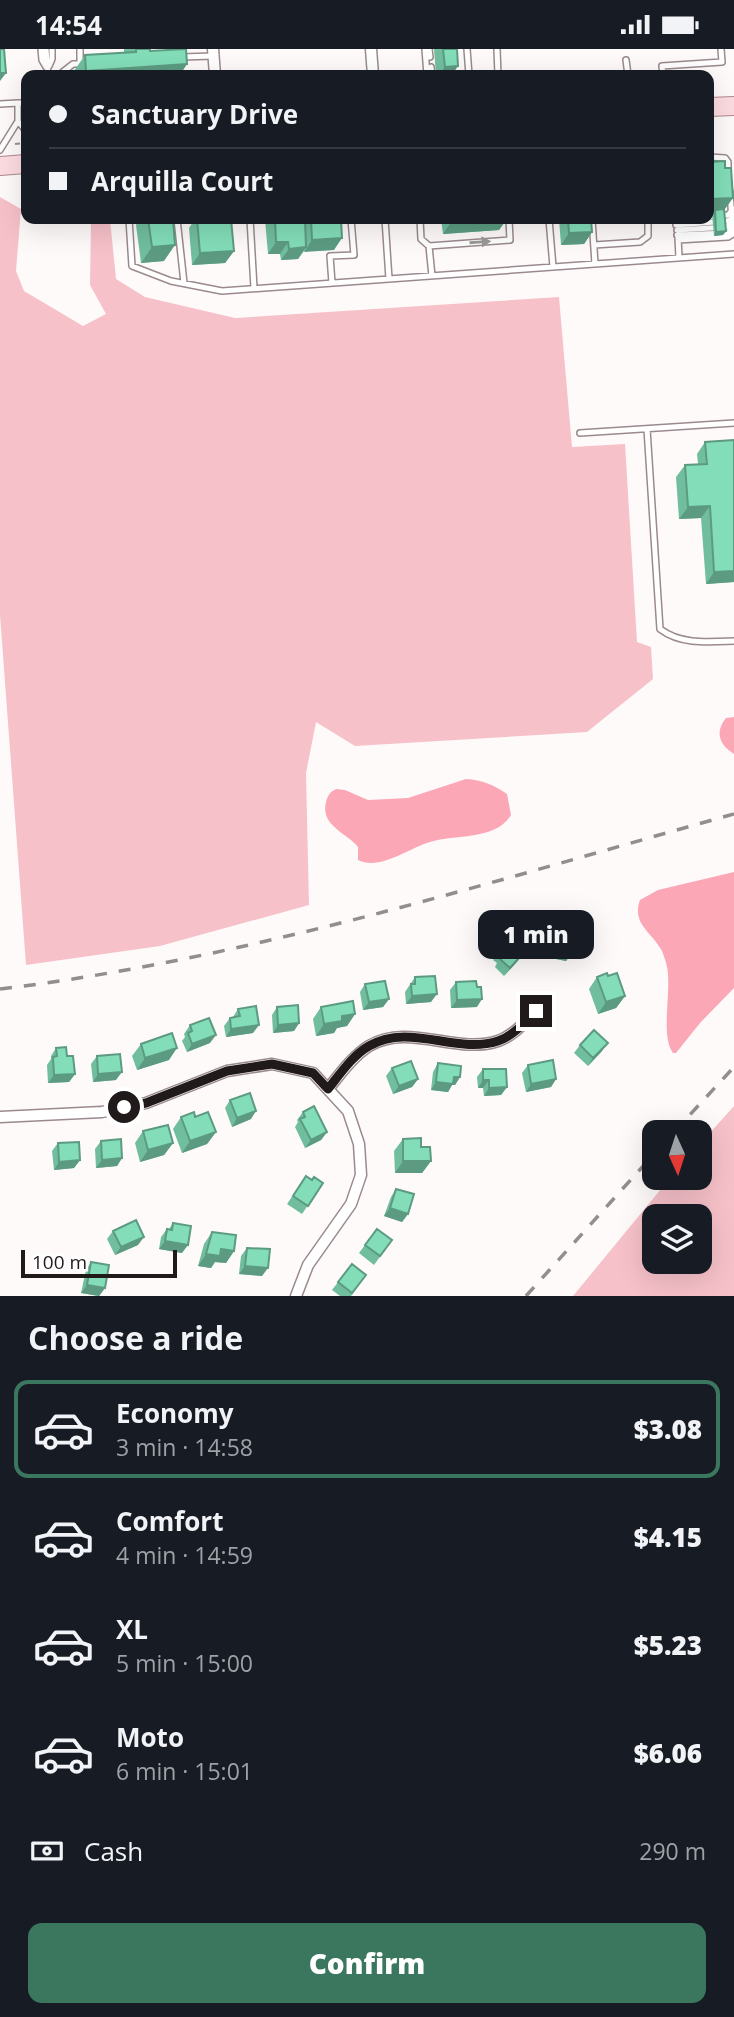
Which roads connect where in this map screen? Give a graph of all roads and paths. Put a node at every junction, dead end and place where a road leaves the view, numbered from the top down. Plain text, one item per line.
1 (43, 49) edge
2 (52, 49) edge
3 (80, 49) edge
4 (183, 49) edge
5 (371, 49) edge
6 (427, 49) edge
7 (467, 49) edge
8 (497, 49) edge
9 (721, 49) edge
10 (213, 52) edge
11 (183, 57) junction
12 (430, 57) dead end
13 (171, 58) edge
14 (626, 60) dead end
15 (92, 63) edge
16 (80, 64) junction
17 (184, 66) edge
18 (48, 70) edge
19 (49, 70) edge
20 (66, 70) edge
21 (215, 70) edge
22 (373, 70) edge
23 (429, 70) edge
24 (469, 70) edge
25 (498, 70) edge
26 (627, 70) edge
27 (662, 70) edge
28 (18, 103) joint
29 (0, 104) edge
30 (734, 106) edge
31 (714, 107) edge
32 (19, 121) junction
33 (21, 124) edge
34 (0, 150) edge
35 (714, 156) edge
36 (21, 164) edge
37 (0, 166) edge
38 (714, 217) edge
39 (733, 218) edge
40 (129, 224) edge
41 (178, 224) edge
42 (250, 224) edge
43 (351, 224) edge
44 (385, 224) edge
45 (420, 224) edge
46 (509, 224) edge
47 (549, 224) edge
48 (592, 224) edge
49 (648, 224) edge
50 (677, 230) edge
51 (594, 245) junction
52 (429, 246) junction
53 (734, 254) edge
54 (679, 258) junction
55 (595, 264) junction
56 (553, 267) junction
57 (432, 276) junction
58 (389, 279) junction
59 (184, 283) junction
60 (332, 283) junction
61 (254, 288) junction
62 (734, 423) edge
63 (647, 429) junction
64 (580, 433) dead end
65 (734, 641) edge
66 (536, 1011) dead end
67 (328, 1089) junction
68 (0, 1117) edge
69 (296, 1296) edge

1 - 18 lane
2 - 19 lane
3 - 16 lane
4 - 11 lane
5 - 22 street
6 - 12 lane
6 - 23 lane
7 - 24 lane
8 - 25 lane
9 - 27 lane
10 - 11 lane
10 - 21 street
11 - 13 lane
11 - 17 lane
14 - 26 lane
15 - 16 lane
16 - 20 lane
28 - 29 lane
28 - 32 lane
30 - 31 main road
32 - 33 lane
32 - 34 lane
35 - 39 lane
36 - 37 main road
38 - 39 lane
39 - 50 lane
39 - 50 lane
40 - 59 lane
41 - 59 lane
42 - 61 lane
43 - 60 lane
44 - 58 lane
45 - 52 lane
52 -> 46 lane
47 - 56 lane
48 - 51 lane
49 - 51 lane
50 - 54 lane
51 - 55 lane
52 - 57 lane
53 - 54 lane
54 - 55 lane
55 - 56 lane
56 - 57 lane
57 - 58 lane
58 - 60 lane
59 - 61 lane
60 - 61 lane
62 - 63 lane
63 - 64 lane
63 - 65 lane
66 - 67 street
67 - 68 street
67 - 69 street

